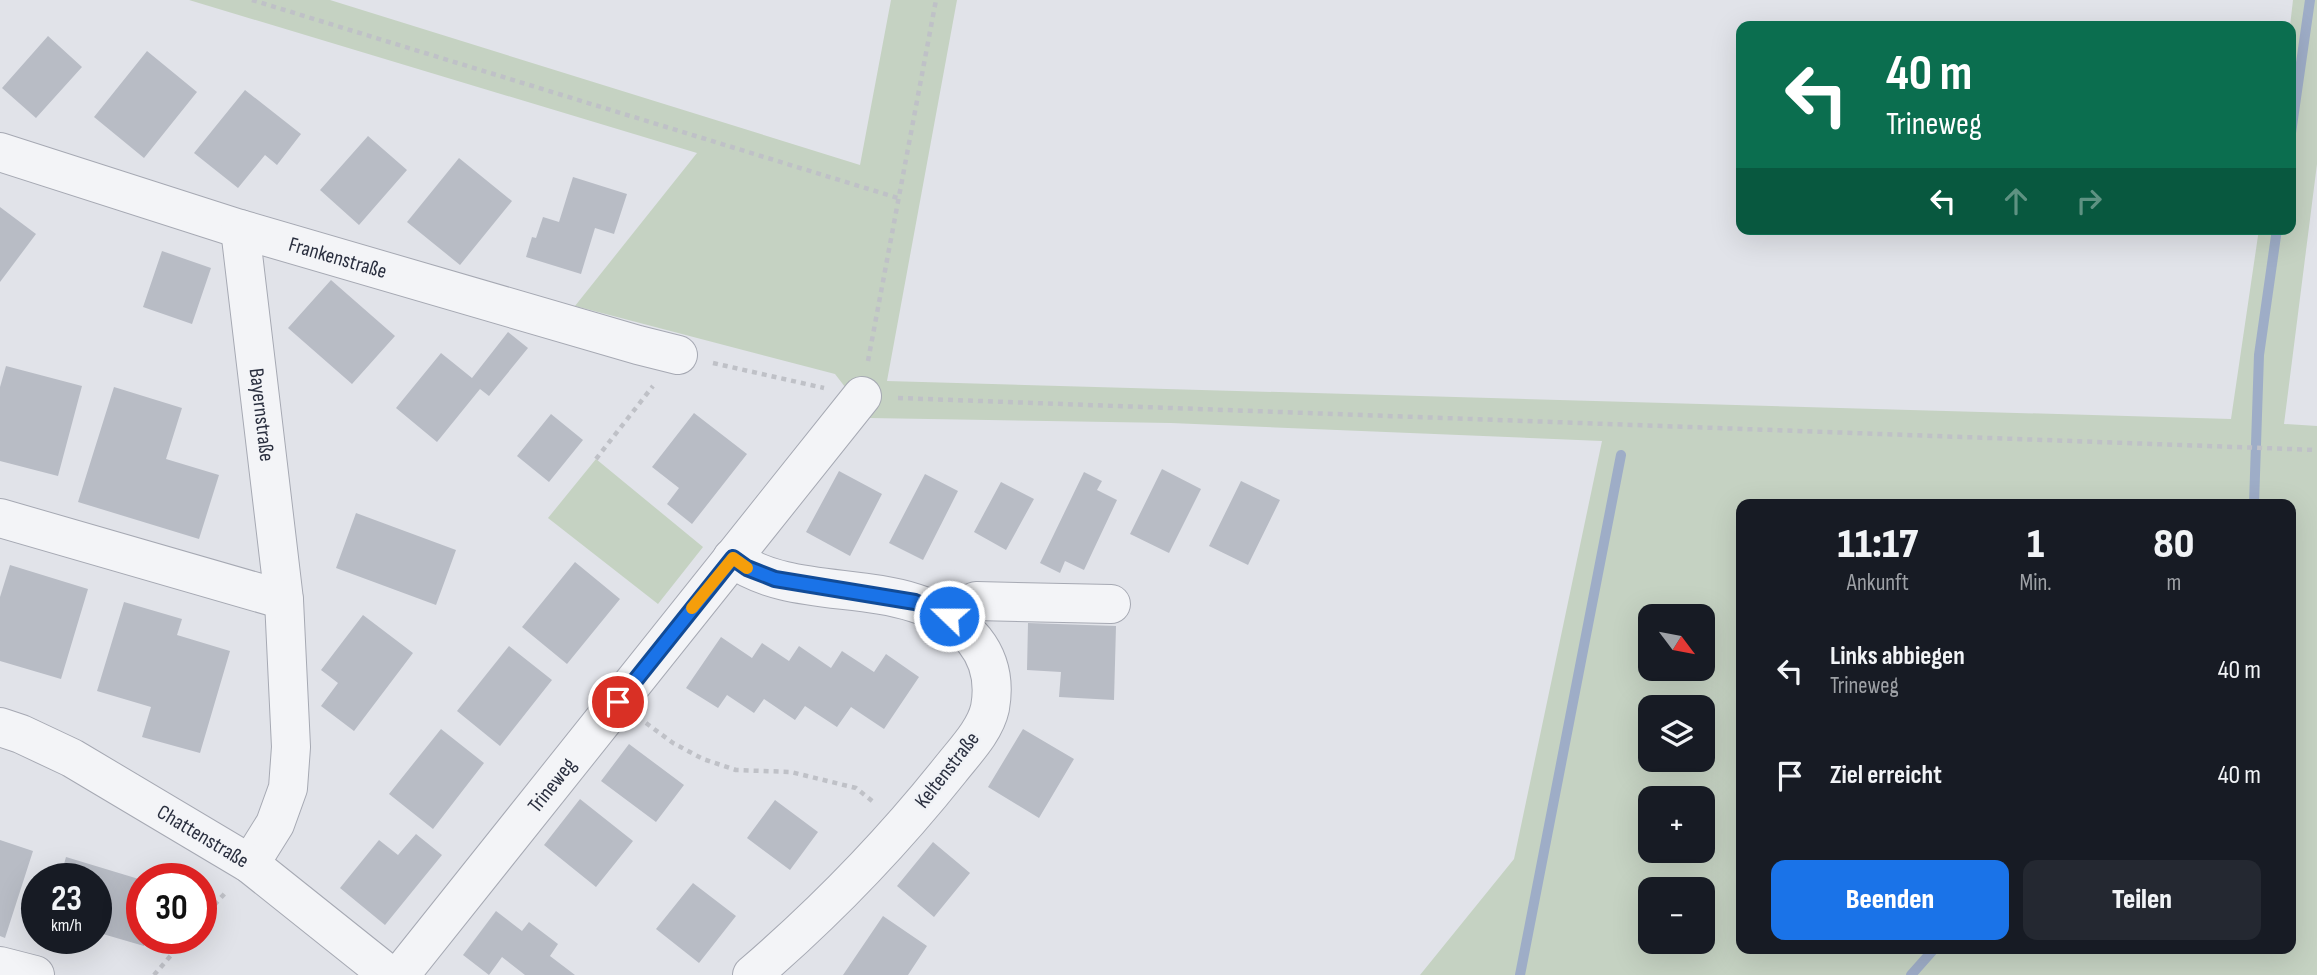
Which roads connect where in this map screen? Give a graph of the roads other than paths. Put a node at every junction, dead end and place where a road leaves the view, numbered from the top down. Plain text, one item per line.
1 (0, 152) edge
2 (240, 229) junction
3 (678, 355) road end
4 (862, 396) road end
5 (0, 518) edge
6 (733, 558) junction
7 (284, 600) junction
8 (1111, 604) dead end
9 (949, 616) junction
10 (0, 727) edge
11 (250, 864) junction
12 (0, 966) edge
13 (35, 975) edge
14 (388, 975) edge
15 (400, 975) edge
16 (752, 975) edge

1 - 2 street, Frankenstraße
2 - 3 street, Frankenstraße
2 - 7 street, Bayernstraße
4 - 6 street, Trineweg
5 - 7 street
6 - 9 street, Keltenstraße
6 - 15 street, Trineweg
7 - 11 street, Bayernstraße
8 - 9 street
9 - 16 street, Keltenstraße
10 - 11 street, Chattenstraße
11 - 14 street, Chattenstraße
12 - 13 street

